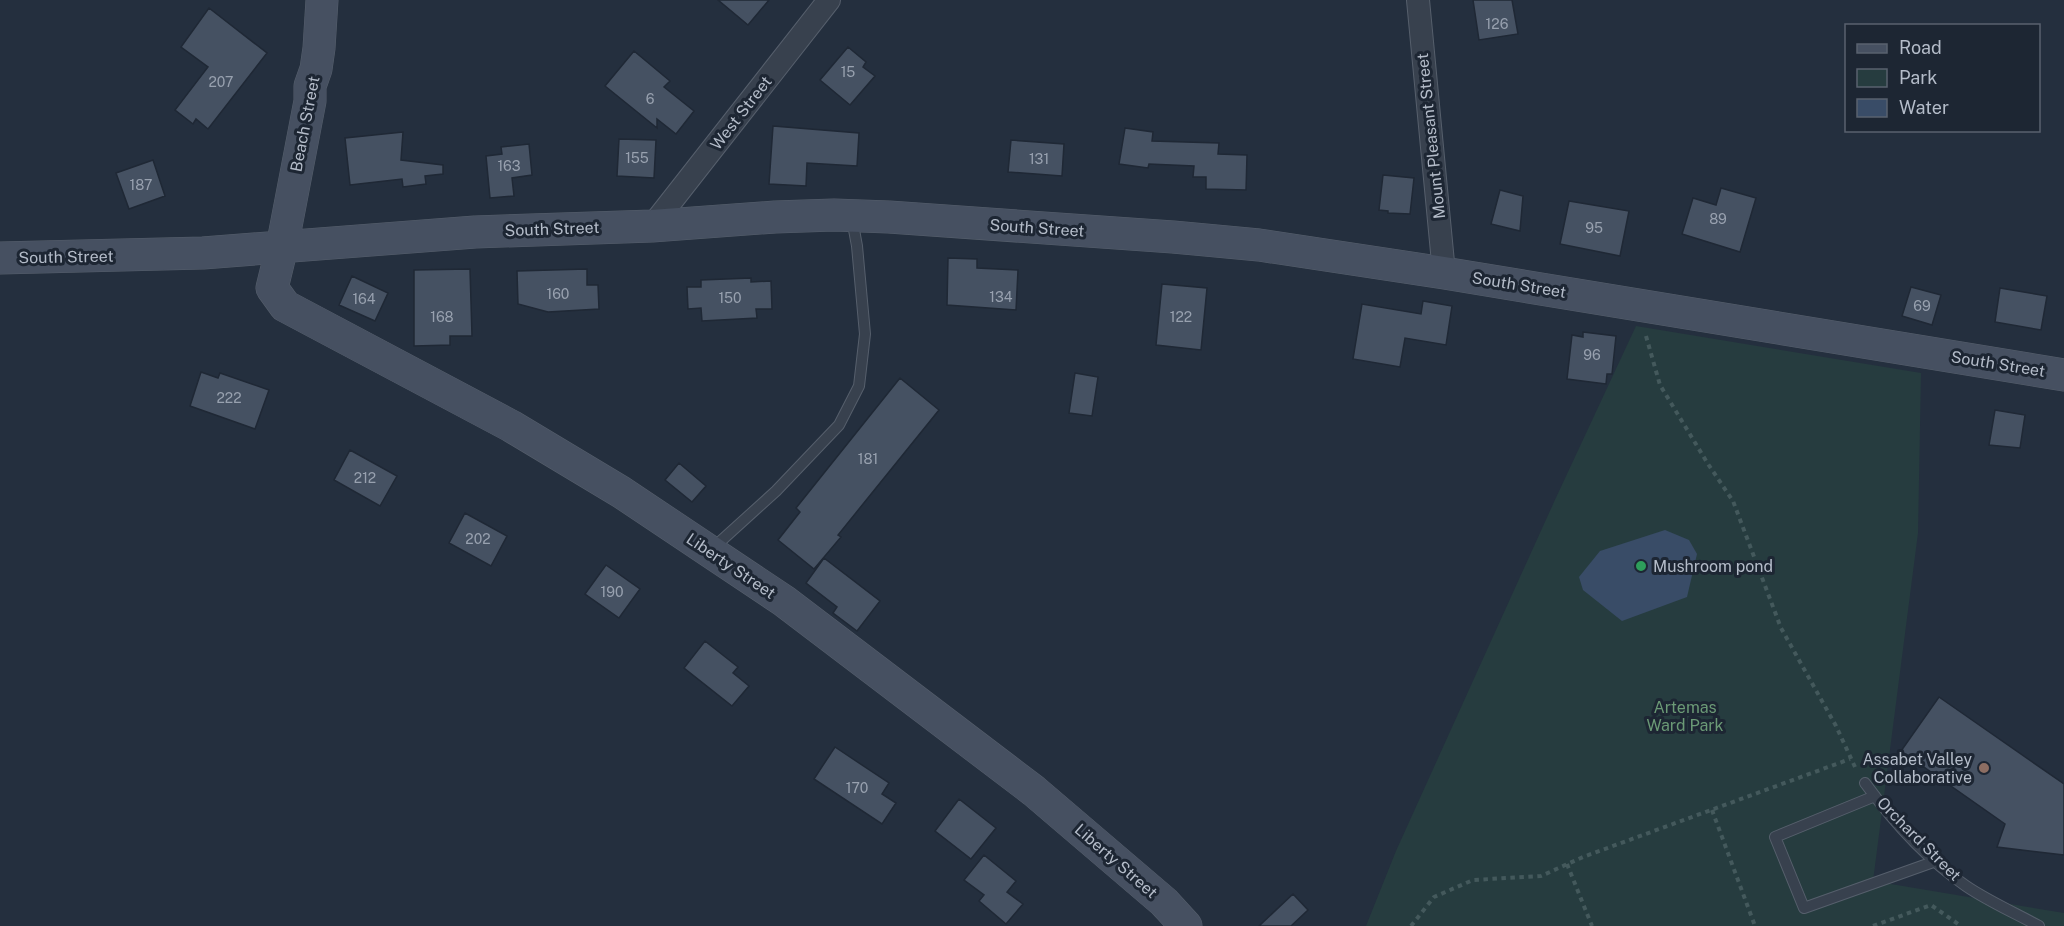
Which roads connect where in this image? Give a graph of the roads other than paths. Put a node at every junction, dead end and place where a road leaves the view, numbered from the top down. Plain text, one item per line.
1 (322, 0) edge
2 (829, 0) edge
3 (1418, 0) edge
4 (851, 216) junction
5 (652, 226) junction
6 (282, 247) junction
7 (0, 258) edge
8 (1444, 273) junction
9 (2064, 375) edge
10 (710, 552) junction
11 (1865, 783) road end
12 (1875, 796) junction
13 (1936, 861) junction
14 (1186, 926) edge
15 (2039, 926) edge

1 - 6 main road, Beach Street
2 - 5 street, West Street
3 - 8 street, Mount Pleasant Street
4 - 5 main road, South Street
4 - 8 main road, South Street
4 - 10 lane
5 - 6 main road, South Street
6 - 7 main road, South Street
6 - 10 main road, Liberty Street
8 - 9 main road, South Street
10 - 14 main road, Liberty Street
11 - 12 lane, Orchard Street
12 - 13 lane, Orchard Street
12 - 13 lane
13 - 15 lane, Orchard Street

